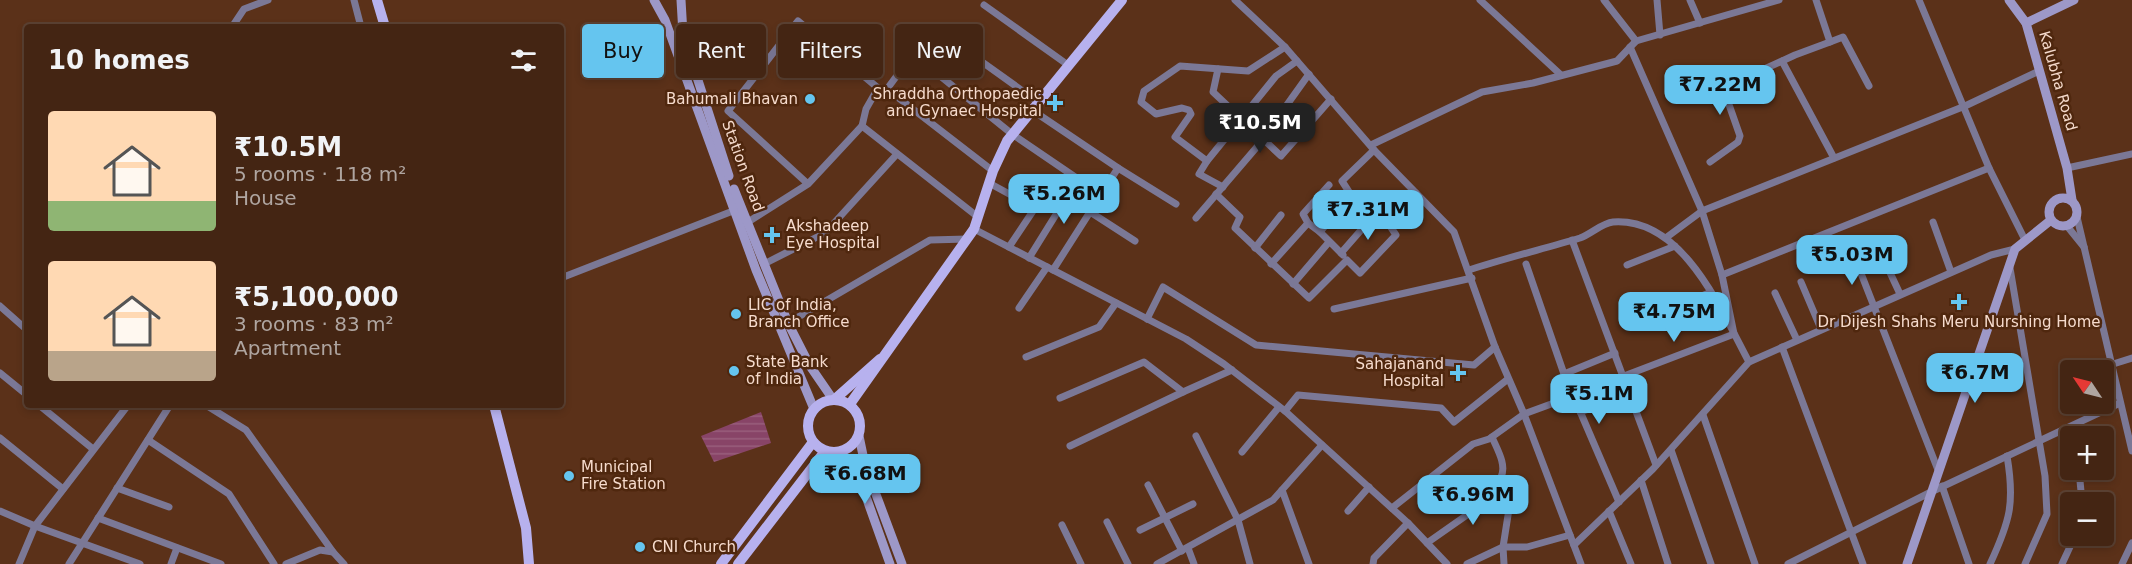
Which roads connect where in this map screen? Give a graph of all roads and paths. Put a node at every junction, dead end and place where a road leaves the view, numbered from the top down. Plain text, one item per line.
1 (268, 0) edge
2 (354, 0) edge
3 (377, 0) edge
4 (654, 0) edge
5 (681, 0) edge
6 (1122, 0) edge
7 (1235, 0) edge
8 (1480, 0) edge
9 (1604, 0) edge
10 (1657, 0) edge
11 (1690, 0) edge
12 (1779, 0) edge
13 (1816, 0) edge
14 (1919, 0) edge
15 (2009, 0) edge
16 (2074, 0) edge
17 (984, 5) dead end
18 (1700, 23) junction
19 (2026, 23) junction
20 (234, 24) edge
21 (361, 24) edge
22 (384, 24) edge
23 (1660, 34) junction
24 (1830, 42) junction
25 (1633, 44) junction
26 (1285, 47) junction
27 (1298, 61) junction
28 (1782, 61) junction
29 (983, 65) edge
30 (1068, 65) junction
31 (1218, 69) junction
32 (2039, 71) junction
33 (1309, 74) junction
34 (1561, 75) junction
35 (1869, 86) dead end
36 (1331, 99) junction
37 (1035, 106) junction
38 (1965, 106) junction
39 (1241, 119) junction
40 (862, 126) junction
41 (1012, 134) junction
42 (1262, 140) junction
43 (1372, 147) junction
44 (897, 154) junction
45 (2132, 154) edge
46 (1834, 158) junction
47 (1207, 161) junction
48 (1710, 162) dead end
49 (1118, 168) junction
50 (1989, 168) junction
51 (993, 171) junction
52 (2067, 172) junction
53 (989, 183) junction
54 (808, 184) junction
55 (1329, 185) dead end
56 (1223, 187) junction
57 (1416, 193) junction
58 (1216, 194) junction
59 (1351, 195) junction
60 (1067, 197) junction
61 (2061, 198) junction
62 (2072, 200) junction
63 (1176, 204) dead end
64 (739, 209) junction
65 (2049, 210) junction
66 (1702, 211) junction
67 (1090, 213) junction
68 (1376, 213) junction
69 (1281, 215) dead end
70 (978, 217) junction
71 (2077, 217) junction
72 (1196, 218) dead end
73 (2051, 220) junction
74 (748, 222) junction
75 (1932, 222) dead end
76 (1308, 223) junction
77 (1388, 223) junction
78 (2067, 226) junction
79 (974, 229) junction
80 (1320, 232) junction
81 (1667, 237) junction
82 (2028, 238) junction
83 (967, 239) junction
84 (1572, 240) junction
85 (1135, 241) dead end
86 (1329, 242) junction
87 (1676, 246) junction
88 (1009, 247) junction
89 (1255, 248) junction
90 (1879, 249) dead end
91 (2015, 249) junction
92 (2086, 249) junction
93 (1341, 253) junction
94 (1029, 258) junction
95 (1855, 258) dead end
96 (1347, 260) junction
97 (764, 264) junction
98 (1271, 264) junction
99 (1526, 264) dead end
100 (1627, 265) dead end
101 (2009, 265) junction
102 (1050, 269) junction
103 (1469, 270) junction
104 (1951, 272) junction
105 (1722, 275) junction
106 (564, 277) edge
107 (1472, 278) junction
108 (1801, 282) dead end
109 (1293, 284) junction
110 (1709, 293) junction
111 (1775, 294) dead end
112 (1900, 294) junction
113 (1116, 303) junction
114 (1873, 305) junction
115 (0, 306) edge
116 (1019, 308) dead end
117 (1335, 309) dead end
118 (1147, 319) junction
119 (1643, 320) dead end
120 (788, 323) junction
121 (24, 327) edge
122 (1821, 328) junction
123 (1734, 334) junction
124 (1797, 340) junction
125 (1495, 347) junction
126 (1782, 347) junction
127 (1615, 353) junction
128 (1026, 357) dead end
129 (881, 358) junction
130 (2132, 358) edge
131 (2109, 360) edge
132 (1749, 362) junction
133 (2114, 364) edge
134 (1232, 370) junction
135 (0, 374) edge
136 (1564, 374) junction
137 (1624, 376) junction
138 (1508, 379) junction
139 (2114, 380) edge
140 (1183, 392) junction
141 (24, 393) edge
142 (1631, 395) junction
143 (1573, 396) junction
144 (1060, 398) dead end
145 (833, 399) junction
146 (2120, 403) junction
147 (850, 404) junction
148 (43, 408) edge
149 (123, 408) edge
150 (168, 408) edge
151 (211, 408) edge
152 (495, 408) edge
153 (814, 409) junction
154 (1282, 409) junction
155 (1580, 412) junction
156 (1524, 414) junction
157 (1703, 415) junction
158 (2071, 426) edge
159 (2060, 431) edge
160 (859, 436) junction
161 (1196, 436) dead end
162 (1492, 437) junction
163 (0, 438) edge
164 (148, 440) junction
165 (2039, 441) junction
166 (813, 442) junction
167 (1322, 445) junction
168 (1070, 446) dead end
169 (93, 449) junction
170 (1671, 450) junction
171 (825, 451) junction
172 (2132, 451) edge
173 (838, 452) junction
174 (1242, 452) dead end
175 (2007, 456) junction
176 (1656, 465) junction
177 (1938, 470) junction
178 (1641, 480) junction
179 (1148, 485) dead end
180 (1942, 486) junction
181 (1369, 487) junction
182 (117, 488) junction
183 (63, 489) junction
184 (1504, 489) junction
185 (1282, 490) junction
186 (1931, 492) junction
187 (1619, 502) junction
188 (1193, 504) dead end
189 (169, 507) dead end
190 (1392, 508) junction
191 (0, 511) edge
192 (1348, 511) dead end
193 (1609, 511) junction
194 (98, 518) junction
195 (1166, 518) junction
196 (1238, 520) junction
197 (1107, 522) dead end
198 (1408, 523) junction
199 (1062, 525) dead end
200 (35, 526) junction
201 (1140, 530) dead end
202 (1852, 533) junction
203 (1570, 535) junction
204 (82, 543) junction
205 (1427, 543) junction
206 (2132, 543) edge
207 (1574, 545) junction
208 (2070, 546) edge
209 (1503, 547) junction
210 (177, 548) junction
211 (1185, 549) junction
212 (333, 552) junction
213 (1805, 556) junction
214 (1908, 562) edge
215 (19, 564) edge
216 (69, 564) edge
217 (140, 564) edge
218 (171, 564) edge
219 (221, 564) edge
220 (274, 564) edge
221 (285, 564) edge
222 (344, 564) edge
223 (529, 564) edge
224 (720, 564) edge
225 (738, 564) edge
226 (890, 564) edge
227 (902, 564) edge
228 (1081, 564) edge
229 (1128, 564) edge
230 (1157, 564) edge
231 (1194, 564) edge
232 (1250, 564) edge
233 (1309, 564) edge
234 (1373, 564) edge
235 (1447, 564) edge
236 (1467, 564) edge
237 (1504, 564) edge
238 (1581, 564) edge
239 (1631, 564) edge
240 (1668, 564) edge
241 (1711, 564) edge
242 (1755, 564) edge
243 (1788, 564) edge
244 (1809, 564) edge
245 (1863, 564) edge
246 (1969, 564) edge
247 (1990, 564) edge
248 (2025, 564) edge
249 (2062, 564) edge
250 (2122, 564) edge

1 - 20 street
2 - 21 street
3 - 22 main road
4 - 64 main road
5 - 64 main road, Station Road
6 - 30 main road
7 - 26 street
8 - 34 street
9 - 25 street
10 - 23 street
11 - 18 street
12 - 18 street
13 - 24 street
14 - 38 street
15 - 19 main road, Kalubha Road
16 - 19 main road
17 - 30 street
18 - 23 street
19 - 32 main road, Kalubha Road
23 - 25 street
24 - 28 street
24 - 35 street
25 - 34 street
25 - 66 street
26 - 27 street
26 - 31 street
27 - 33 street
27 - 39 street
28 - 46 street
28 - 48 street
29 - 37 street
30 - 37 main road
31 - 39 street
31 - 47 street
32 - 38 street
32 - 52 main road, Kalubha Road
33 - 36 street
33 - 42 street
34 - 43 street
36 - 42 street
36 - 43 street
37 - 41 main road
37 - 49 street
38 - 46 street
38 - 50 street
39 - 42 street
39 - 47 street
40 - 44 street
40 - 54 street
40 - 54 street
41 - 51 main road
41 - 51 street
41 - 60 street
42 - 56 street
43 - 57 street
43 - 59 street
44 - 70 street
44 - 97 street
45 - 52 street
46 - 66 street
47 - 56 street
49 - 63 street
49 - 67 street
50 - 82 street
50 - 105 street
51 - 53 main road
52 - 61 main road
52 - 62 main road, Kalubha Road
53 - 70 main road
53 - 88 street
54 - 74 street
55 - 76 street
56 - 58 street
57 - 77 street
57 - 103 street
58 - 72 street
58 - 89 street
59 - 68 street
59 - 80 street
60 - 67 street
60 - 94 street
61 - 62 main road
61 - 65 main road
62 - 71 main road
64 - 74 main road, Station Road
64 - 106 street
64 - 153 main road
65 - 73 main road
65 - 82 main road
66 - 81 street
66 - 105 street
67 - 85 street
67 - 102 street
68 - 77 street
68 - 93 street
69 - 89 street
70 - 79 main road
71 - 78 main road
71 - 92 street
73 - 78 main road
73 - 82 main road
74 - 97 main road, Station Road
75 - 104 street
76 - 80 street
76 - 98 street
77 - 96 street
78 - 92 street
79 - 83 main road
79 - 88 street
80 - 86 street
81 - 84 street
81 - 87 street
82 - 91 main road
83 - 120 street
83 - 129 main road
84 - 103 street
84 - 127 street
86 - 93 street
86 - 109 street
87 - 100 street
87 - 110 street
88 - 94 street
89 - 98 street
90 - 112 street
91 - 101 main road
91 - 104 street
92 - 131 street
93 - 96 street
94 - 102 street
95 - 114 street
96 - 109 street
97 - 120 main road, Station Road
98 - 109 street
99 - 136 street
101 - 165 street
101 - 177 main road
102 - 113 street
102 - 116 street
103 - 107 street
104 - 112 street
105 - 123 street
107 - 117 street
107 - 125 street
108 - 122 street
110 - 119 street
110 - 123 street
111 - 124 street
112 - 114 street
113 - 118 street
113 - 128 street
114 - 122 street
114 - 177 street
115 - 121 street
118 - 125 street
118 - 134 street
120 - 145 main road, Station Road
122 - 124 street
123 - 132 street
123 - 137 street
124 - 126 street
125 - 138 street
126 - 132 street
126 - 202 street
127 - 136 street
127 - 137 street
129 - 145 main road
129 - 147 main road
130 - 133 street
132 - 157 street
134 - 140 street
134 - 154 street
135 - 141 street
136 - 143 street
137 - 142 street
138 - 154 street
138 - 156 street
139 - 146 street
140 - 144 street
140 - 168 street
142 - 155 street
142 - 176 street
143 - 155 street
143 - 156 street
145 - 147 main road
145 - 153 main road
146 - 158 street
146 - 172 street
147 - 160 main road
148 - 169 street
149 - 169 street
150 - 164 street
151 - 212 street
152 - 223 main road
153 - 166 main road
154 - 167 street
154 - 174 street
155 - 187 street
156 - 162 street
156 - 203 street
157 - 170 street
157 - 242 street
159 - 165 street
160 - 173 main road
160 - 227 main road
161 - 196 street
162 - 184 street
162 - 190 street
163 - 183 street
164 - 182 street
164 - 220 street
165 - 175 street
165 - 248 street
166 - 171 main road
166 - 224 main road
167 - 181 street
167 - 185 street
169 - 183 street
170 - 176 street
170 - 241 street
171 - 173 main road
171 - 225 main road
173 - 226 main road
175 - 180 street
175 - 247 street
176 - 178 street
177 - 186 main road
178 - 187 street
178 - 240 street
179 - 195 street
180 - 186 street
180 - 246 street
181 - 190 street
181 - 192 street
182 - 189 street
182 - 194 street
183 - 200 street
184 - 205 street
184 - 209 street
185 - 196 street
185 - 233 street
186 - 202 street
186 - 214 main road
187 - 193 street
188 - 195 street
190 - 198 street
191 - 200 street
193 - 207 street
193 - 239 street
194 - 204 street
194 - 210 street
195 - 201 street
195 - 211 street
196 - 211 street
196 - 232 street
197 - 229 street
198 - 205 street
198 - 234 street
199 - 228 street
200 - 204 street
200 - 215 street
202 - 213 street
202 - 245 street
203 - 207 street
203 - 209 street
204 - 216 street
204 - 217 street
205 - 235 street
206 - 250 street
207 - 238 street
208 - 249 street
209 - 236 street
209 - 237 street
210 - 218 street
210 - 219 street
211 - 230 street
211 - 231 street
212 - 221 street
212 - 222 street
213 - 243 street
213 - 244 street

